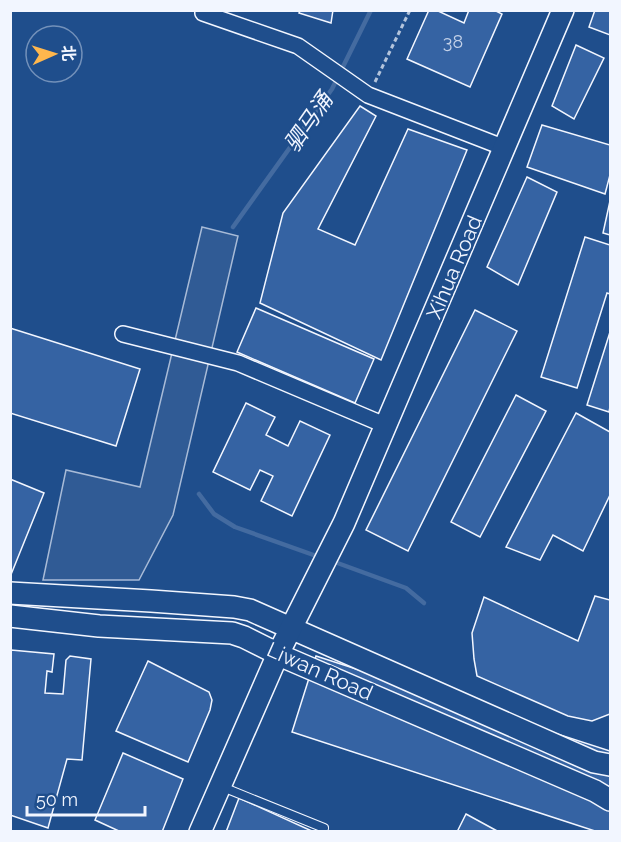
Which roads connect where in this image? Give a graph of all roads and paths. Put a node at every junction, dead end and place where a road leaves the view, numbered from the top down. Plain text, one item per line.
1 (410, 10) edge
2 (563, 10) edge
3 (203, 13) dead end
4 (368, 95) junction
5 (505, 148) junction
6 (123, 334) dead end
7 (387, 426) junction
8 (10, 593) edge
9 (234, 607) junction
10 (10, 616) edge
11 (292, 630) junction
12 (232, 633) junction
13 (278, 654) junction
14 (610, 765) edge
15 (220, 786) junction
16 (610, 800) edge
17 (200, 831) edge
18 (323, 831) edge

1 - 4 path
2 - 5 main road, Xihua Road
3 - 4 street
4 - 5 street
5 - 7 main road, Xihua Road
6 - 7 street
7 - 11 main road, Xihua Road
8 - 9 main road, Liwan Road
9 - 11 main road, Liwan Road
9 - 12 main road
10 - 12 main road, Liwan Road
11 - 13 main road
11 - 14 main road, Liwan Road
12 - 13 main road, Liwan Road
13 - 15 main road
13 - 16 main road, Liwan Road
15 - 17 main road
15 - 18 lane

